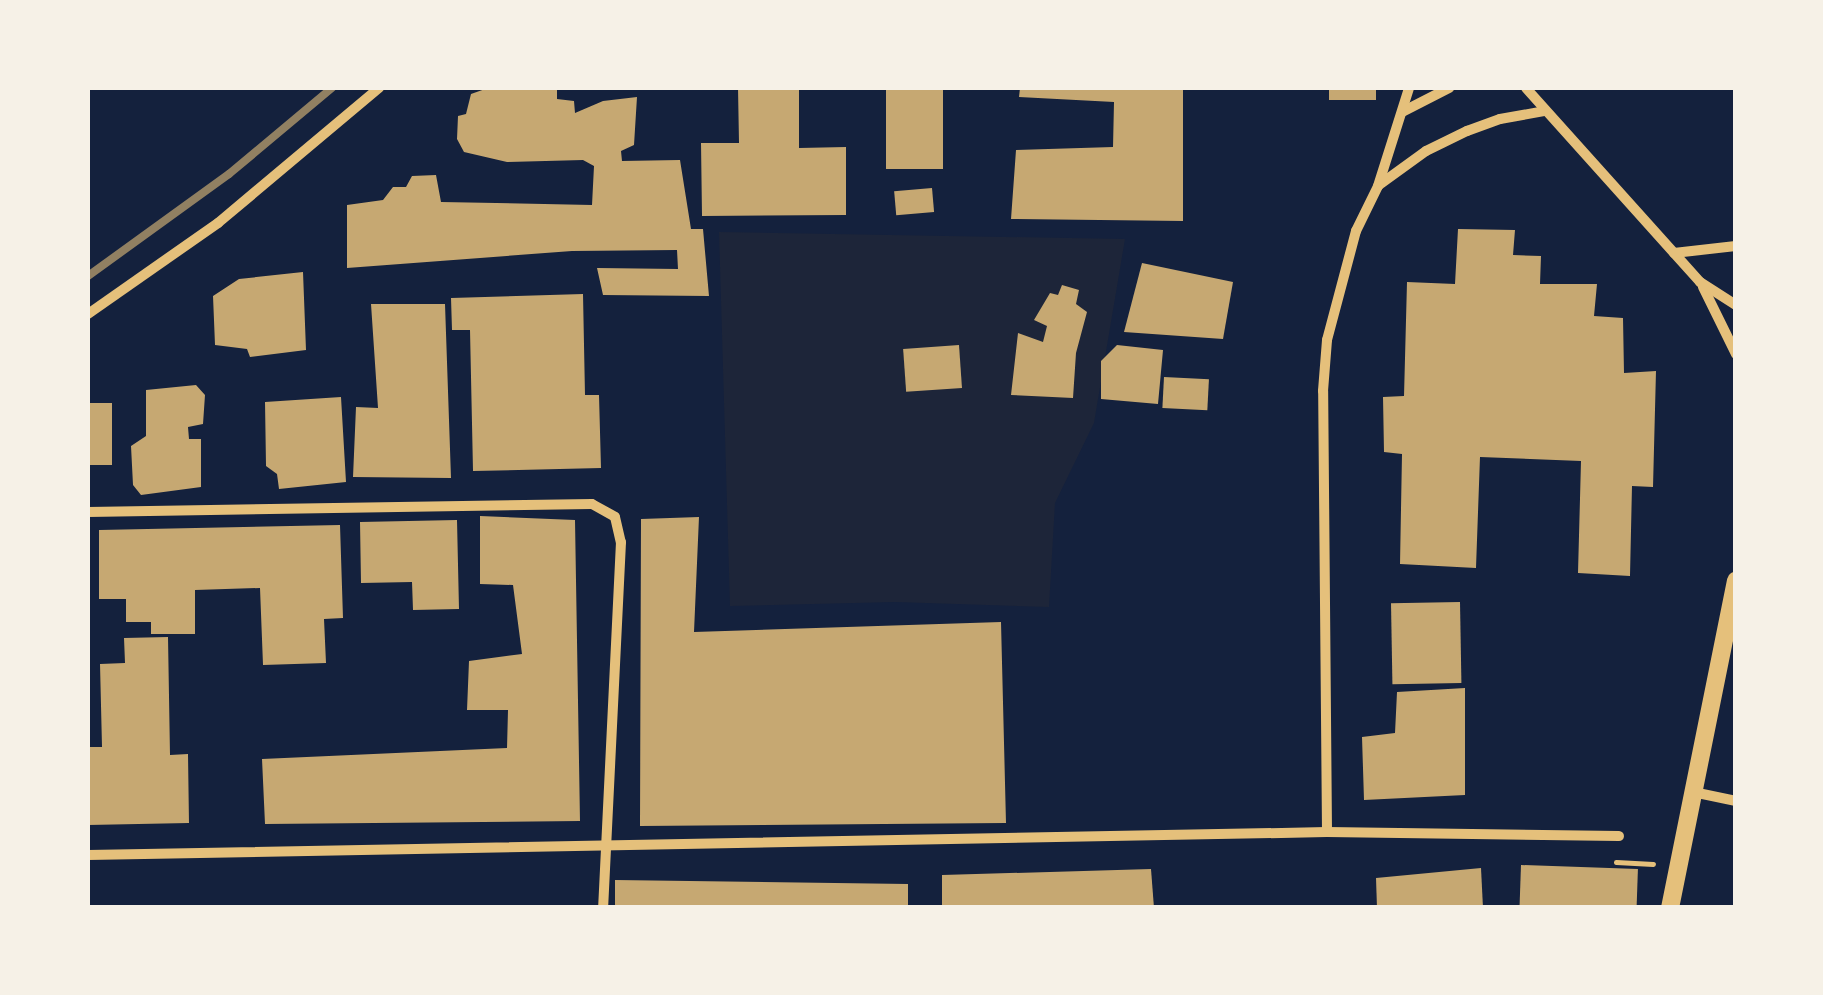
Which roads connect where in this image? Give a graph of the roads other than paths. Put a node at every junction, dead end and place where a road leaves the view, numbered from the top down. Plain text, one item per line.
1 (379, 88) edge
2 (1409, 88) edge
3 (1449, 88) edge
4 (1526, 88) edge
5 (1404, 111) junction
6 (1546, 111) junction
7 (1378, 186) junction
8 (1736, 246) edge
9 (1720, 251) junction
10 (1674, 252) junction
11 (1736, 257) edge
12 (1700, 282) junction
13 (1736, 305) edge
14 (88, 314) edge
15 (1736, 354) edge
16 (88, 512) edge
17 (1736, 581) edge
18 (1693, 792) junction
19 (1736, 801) edge
20 (1326, 832) junction
21 (1619, 836) dead end
22 (607, 845) junction
23 (88, 854) edge
24 (604, 908) edge
25 (1670, 908) edge

1 - 14 street
2 - 5 street
3 - 5 street
4 - 6 street
5 - 7 street
6 - 7 street
6 - 10 street
7 - 20 street
8 - 9 street
9 - 10 street
9 - 11 street
10 - 12 street
12 - 13 street
12 - 15 street
16 - 22 street
17 - 18 street
18 - 19 street
18 - 25 street
20 - 21 street
20 - 22 street
22 - 23 street
22 - 24 street

